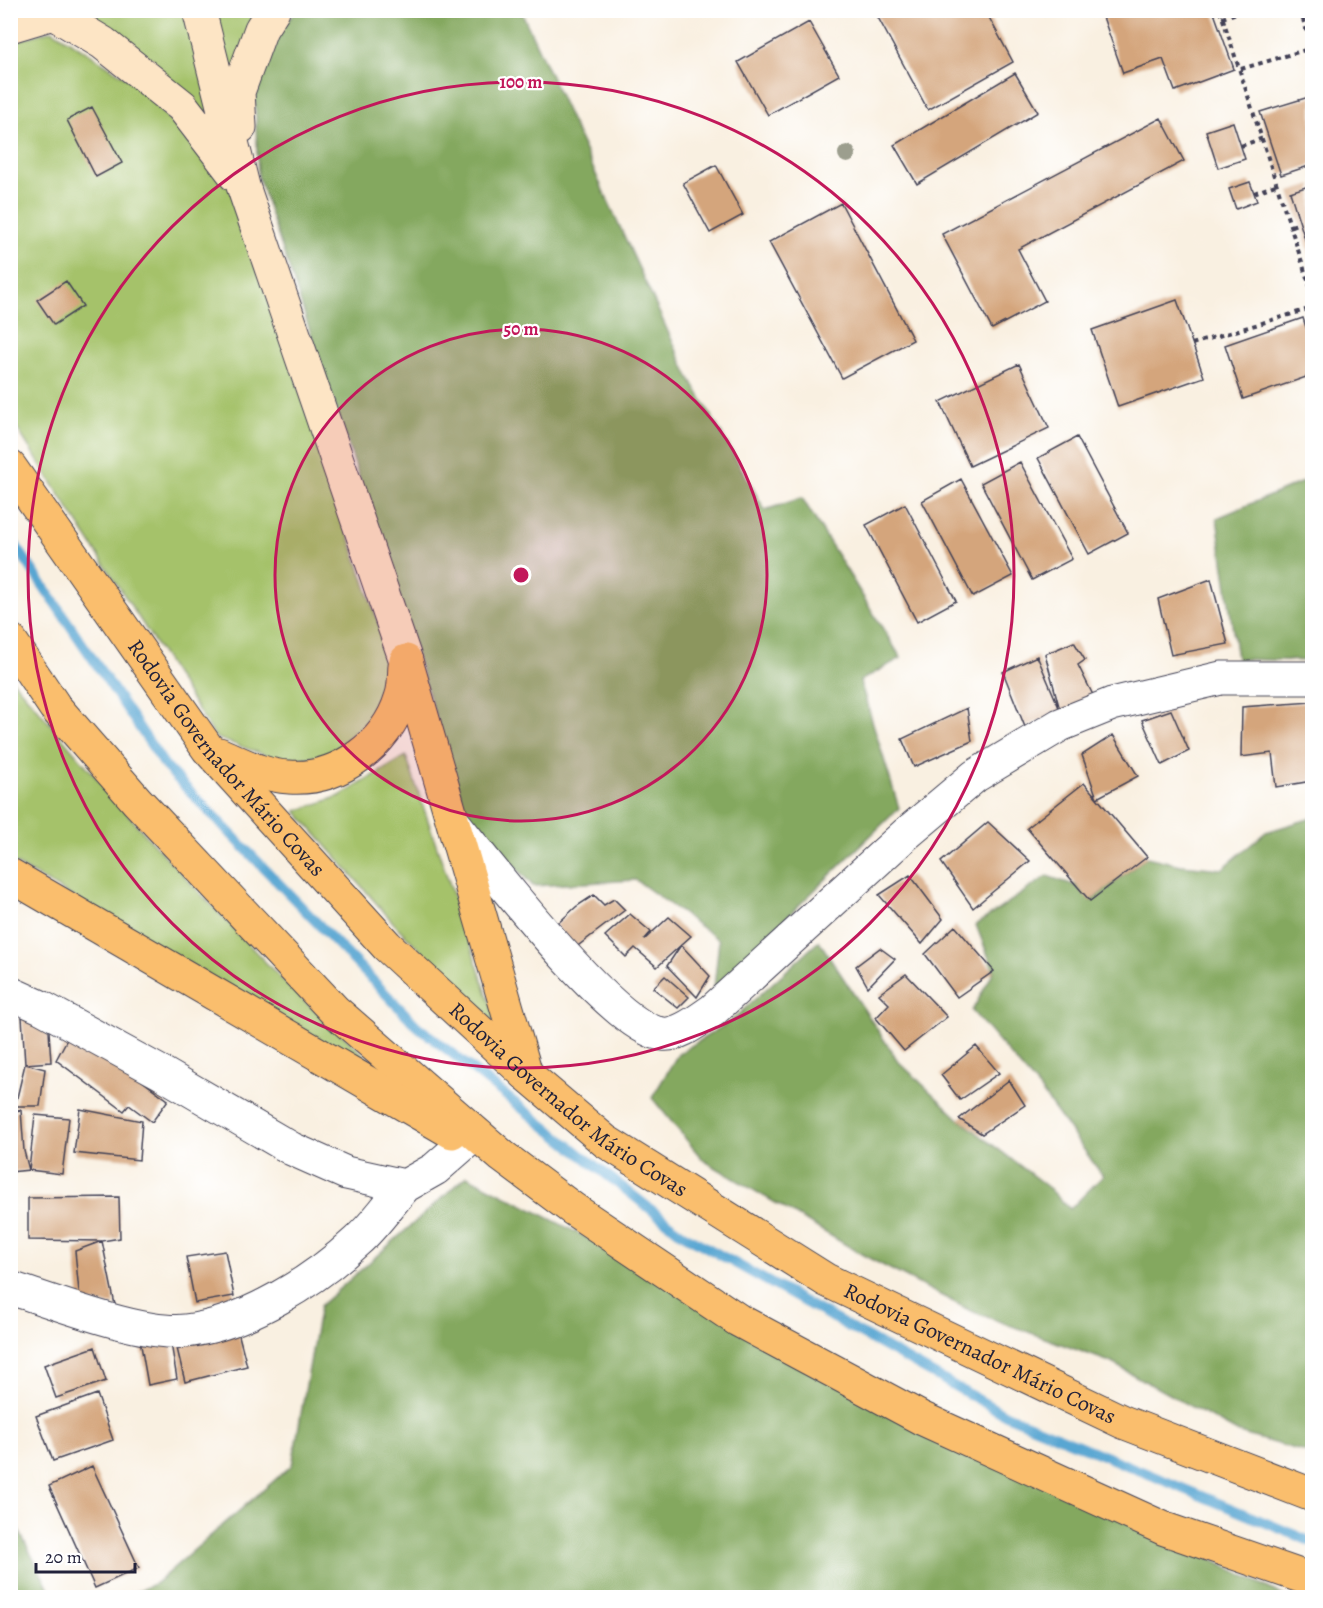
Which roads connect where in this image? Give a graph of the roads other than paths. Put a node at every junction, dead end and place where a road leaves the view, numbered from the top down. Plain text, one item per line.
1 (199, 10) edge
2 (273, 10) edge
3 (58, 12) edge
4 (10, 26) edge
5 (243, 186) junction
6 (10, 467) edge
7 (10, 640) edge
8 (406, 661) junction
9 (1312, 678) edge
10 (208, 749) junction
11 (454, 823) junction
12 (10, 875) edge
13 (10, 993) edge
14 (525, 1074) junction
15 (467, 1141) junction
16 (502, 1156) junction
17 (405, 1186) junction
18 (10, 1288) edge
19 (1312, 1495) edge
20 (1312, 1580) edge

1 - 5 main road
2 - 5 main road
3 - 4 main road
3 - 5 main road
5 - 8 main road
6 - 10 highway, Rodovia Governador Mário Covas
7 - 16 highway
8 - 10 highway
8 - 11 highway
9 - 11 street
10 - 14 highway, Rodovia Governador Mário Covas
11 - 14 highway
12 - 15 highway
13 - 17 street
14 - 19 highway, Rodovia Governador Mário Covas
15 - 16 highway
15 - 17 street
16 - 20 highway
17 - 18 street

